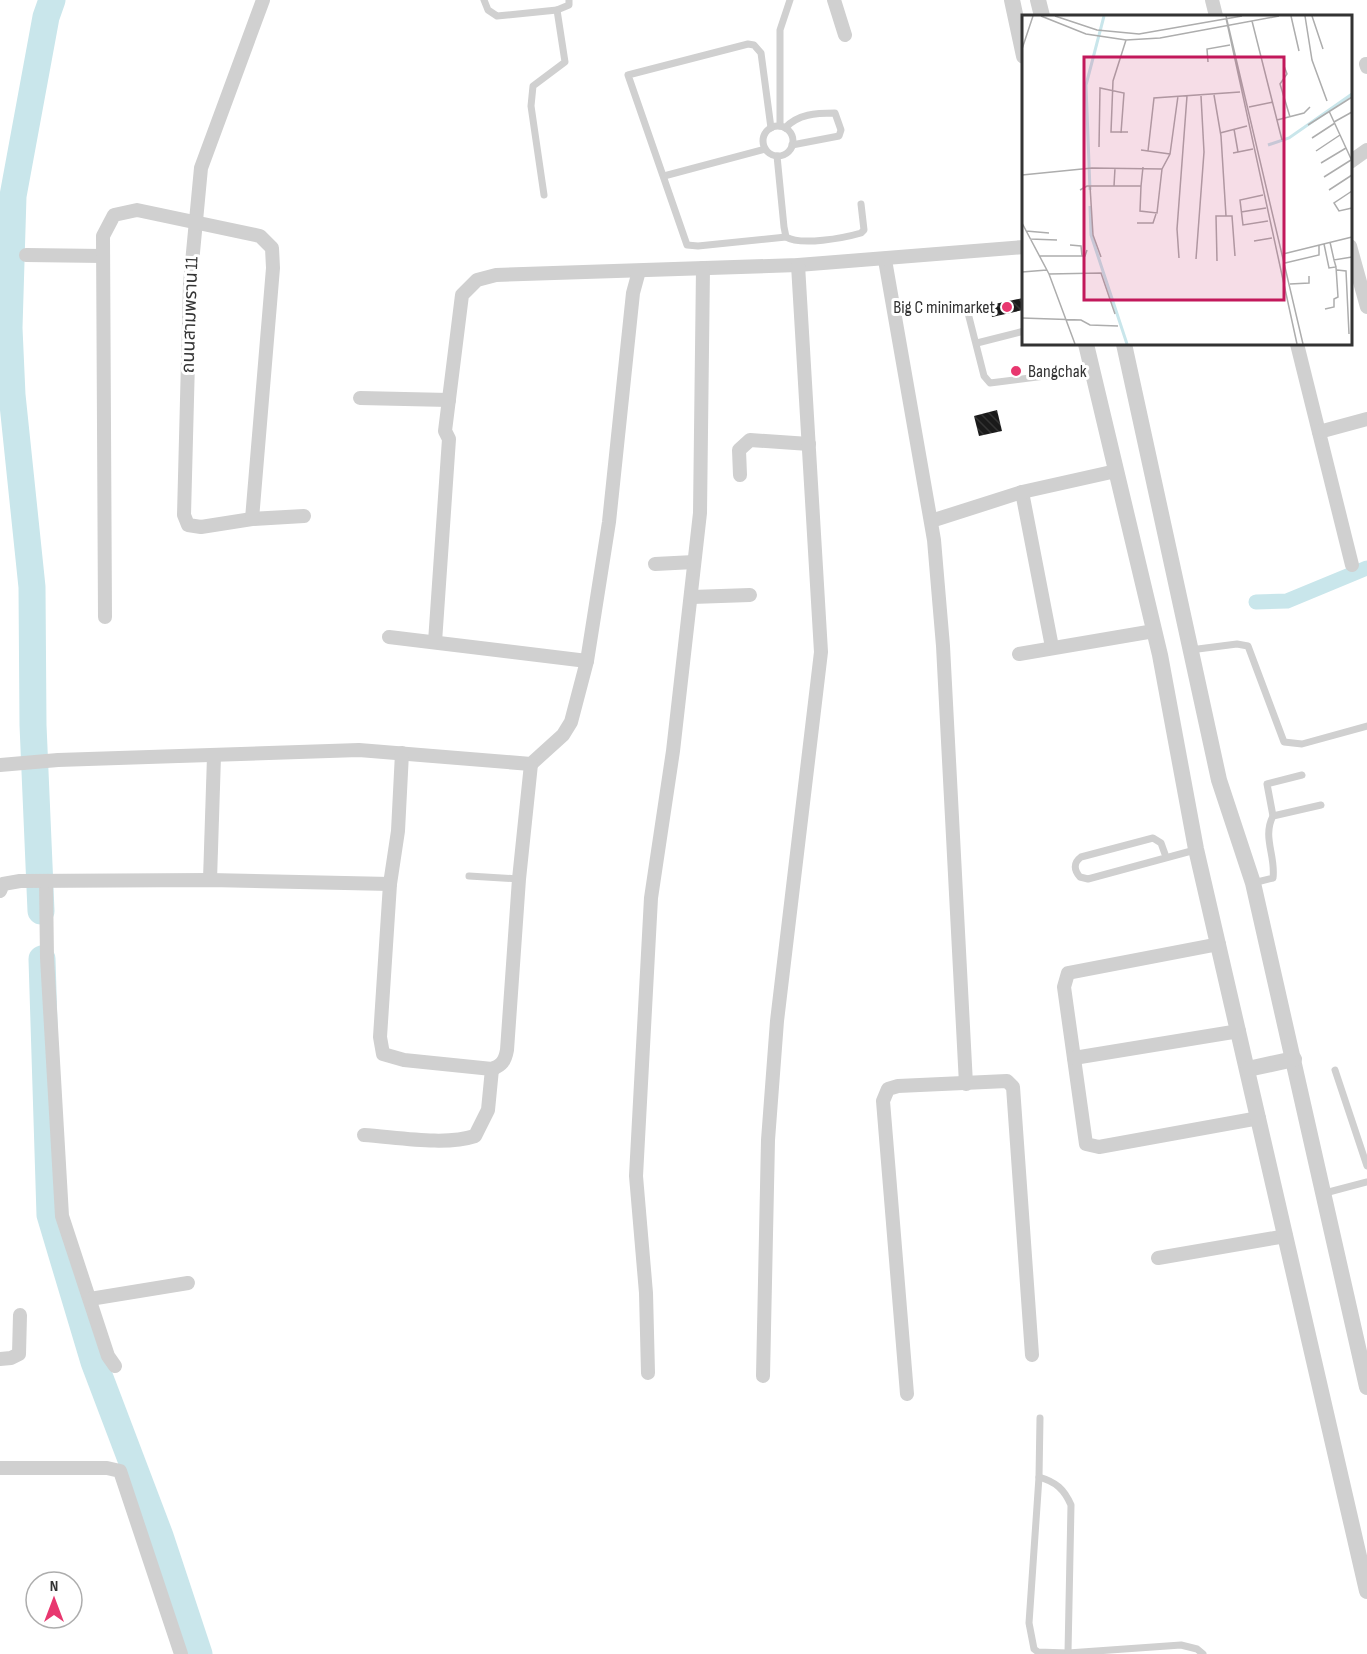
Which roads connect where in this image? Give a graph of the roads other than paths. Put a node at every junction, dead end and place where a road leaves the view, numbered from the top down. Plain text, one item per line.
1 (262, 0) edge
2 (484, 0) edge
3 (569, 0) edge
4 (790, 0) edge
5 (834, 0) edge
6 (1012, 0) edge
7 (1038, 0) edge
8 (1212, 0) edge
9 (557, 10) junction
10 (1042, 15) edge
11 (1216, 15) edge
12 (845, 35) dead end
13 (1022, 51) edge
14 (782, 127) junction
15 (771, 128) junction
16 (792, 145) junction
17 (765, 149) junction
18 (1367, 150) edge
19 (777, 156) junction
20 (1352, 161) edge
21 (664, 176) junction
22 (544, 195) dead end
23 (861, 204) dead end
24 (194, 222) junction
25 (786, 237) junction
26 (1022, 247) edge
27 (1352, 253) edge
28 (26, 255) dead end
29 (103, 256) junction
30 (885, 260) junction
31 (798, 265) junction
32 (703, 268) junction
33 (639, 271) junction
34 (1367, 306) edge
35 (967, 309) dead end
36 (1022, 331) edge
37 (977, 343) junction
38 (1086, 345) edge
39 (1128, 345) edge
40 (1297, 345) edge
41 (1094, 376) junction
42 (360, 398) dead end
43 (449, 400) junction
44 (1367, 419) edge
45 (1319, 432) junction
46 (809, 444) junction
47 (1116, 471) junction
48 (740, 476) dead end
49 (1022, 492) junction
50 (304, 516) dead end
51 (252, 519) junction
52 (931, 521) junction
53 (694, 562) junction
54 (655, 564) dead end
55 (1352, 565) dead end
56 (750, 595) dead end
57 (692, 597) junction
58 (105, 617) dead end
59 (1154, 631) junction
60 (389, 637) dead end
61 (435, 642) junction
62 (1052, 647) junction
63 (1190, 650) junction
64 (1018, 654) dead end
65 (587, 661) junction
66 (1367, 726) edge
67 (402, 753) junction
68 (214, 756) junction
69 (531, 764) junction
70 (0, 765) edge
71 (1302, 775) dead end
72 (1321, 805) dead end
73 (1273, 816) junction
74 (1196, 849) junction
75 (1166, 857) junction
76 (469, 876) dead end
77 (519, 879) junction
78 (210, 880) junction
79 (44, 882) junction
80 (1253, 883) junction
81 (390, 884) junction
82 (0, 891) edge
83 (1219, 944) junction
84 (1239, 1031) junction
85 (1074, 1058) junction
86 (1294, 1059) junction
87 (492, 1069) junction
88 (1248, 1069) junction
89 (1335, 1070) dead end
90 (966, 1084) junction
91 (1259, 1118) junction
92 (364, 1136) dead end
93 (1367, 1166) edge
94 (1367, 1182) edge
95 (1325, 1193) junction
96 (1286, 1236) junction
97 (1158, 1258) dead end
98 (188, 1283) dead end
99 (90, 1299) junction
100 (21, 1315) dead end
101 (1362, 1346) edge
102 (1032, 1355) dead end
103 (0, 1359) edge
104 (115, 1366) dead end
105 (648, 1373) dead end
106 (763, 1376) dead end
107 (1367, 1387) edge
108 (907, 1394) dead end
109 (1040, 1418) dead end
110 (0, 1468) edge
111 (1039, 1477) junction
112 (1367, 1591) edge
113 (1068, 1653) edge
114 (181, 1654) edge
115 (1203, 1654) edge

1 - 24 street, ถนนสามพราน 11
2 - 9 lane
3 - 9 lane
4 - 14 lane
5 - 12 street
6 - 13 street
7 - 10 street
8 - 11 street
9 - 22 lane
14 - 15 lane
14 - 16 lane
14 - 16 lane
15 - 17 lane
15 - 21 lane
16 - 19 lane
17 - 19 lane
17 - 21 lane
18 - 20 street
19 - 25 lane
21 - 25 lane
23 - 25 lane
24 - 29 street
24 - 51 street
24 - 51 street, ถนนสามพราน 11
26 - 30 street
27 - 34 street
28 - 29 street
29 - 58 street
30 - 31 street
30 - 52 street
31 - 32 street
31 - 46 street
32 - 33 street
32 - 53 street
33 - 43 street
33 - 65 street
35 - 37 lane
36 - 37 lane
37 - 41 lane
38 - 41 street
39 - 63 street
40 - 45 street
41 - 47 street
42 - 43 street
43 - 61 street
44 - 45 street
45 - 55 street
46 - 48 street
46 - 106 street
47 - 49 street
47 - 59 street
49 - 52 street
49 - 62 street
50 - 51 street, ถนนสามพราน 11
52 - 90 street
53 - 54 street
53 - 57 street
56 - 57 street
57 - 105 street
59 - 62 street
59 - 74 street
60 - 61 street
61 - 65 street
62 - 64 street
63 - 66 lane
63 - 80 street
65 - 69 street
67 - 68 street
67 - 69 street
67 - 81 street
68 - 70 street
68 - 78 street
69 - 77 street
71 - 73 lane
72 - 73 lane
73 - 80 lane
74 - 75 lane
74 - 83 street
75 - 75 lane
76 - 77 lane
77 - 87 street
78 - 79 street
78 - 81 street
79 - 82 street
79 - 99 street
80 - 86 street
81 - 87 street
83 - 84 street
83 - 85 street
84 - 85 street
84 - 88 street
85 - 91 street
86 - 88 street
86 - 95 street
87 - 92 street
88 - 91 street
89 - 93 lane
90 - 102 street
90 - 108 street
91 - 96 street
94 - 95 lane
95 - 101 street
96 - 97 street
96 - 112 street
98 - 99 street
99 - 104 street
100 - 103 street
101 - 107 street
109 - 111 lane
110 - 114 street
111 - 113 lane
111 - 113 lane
113 - 115 lane

